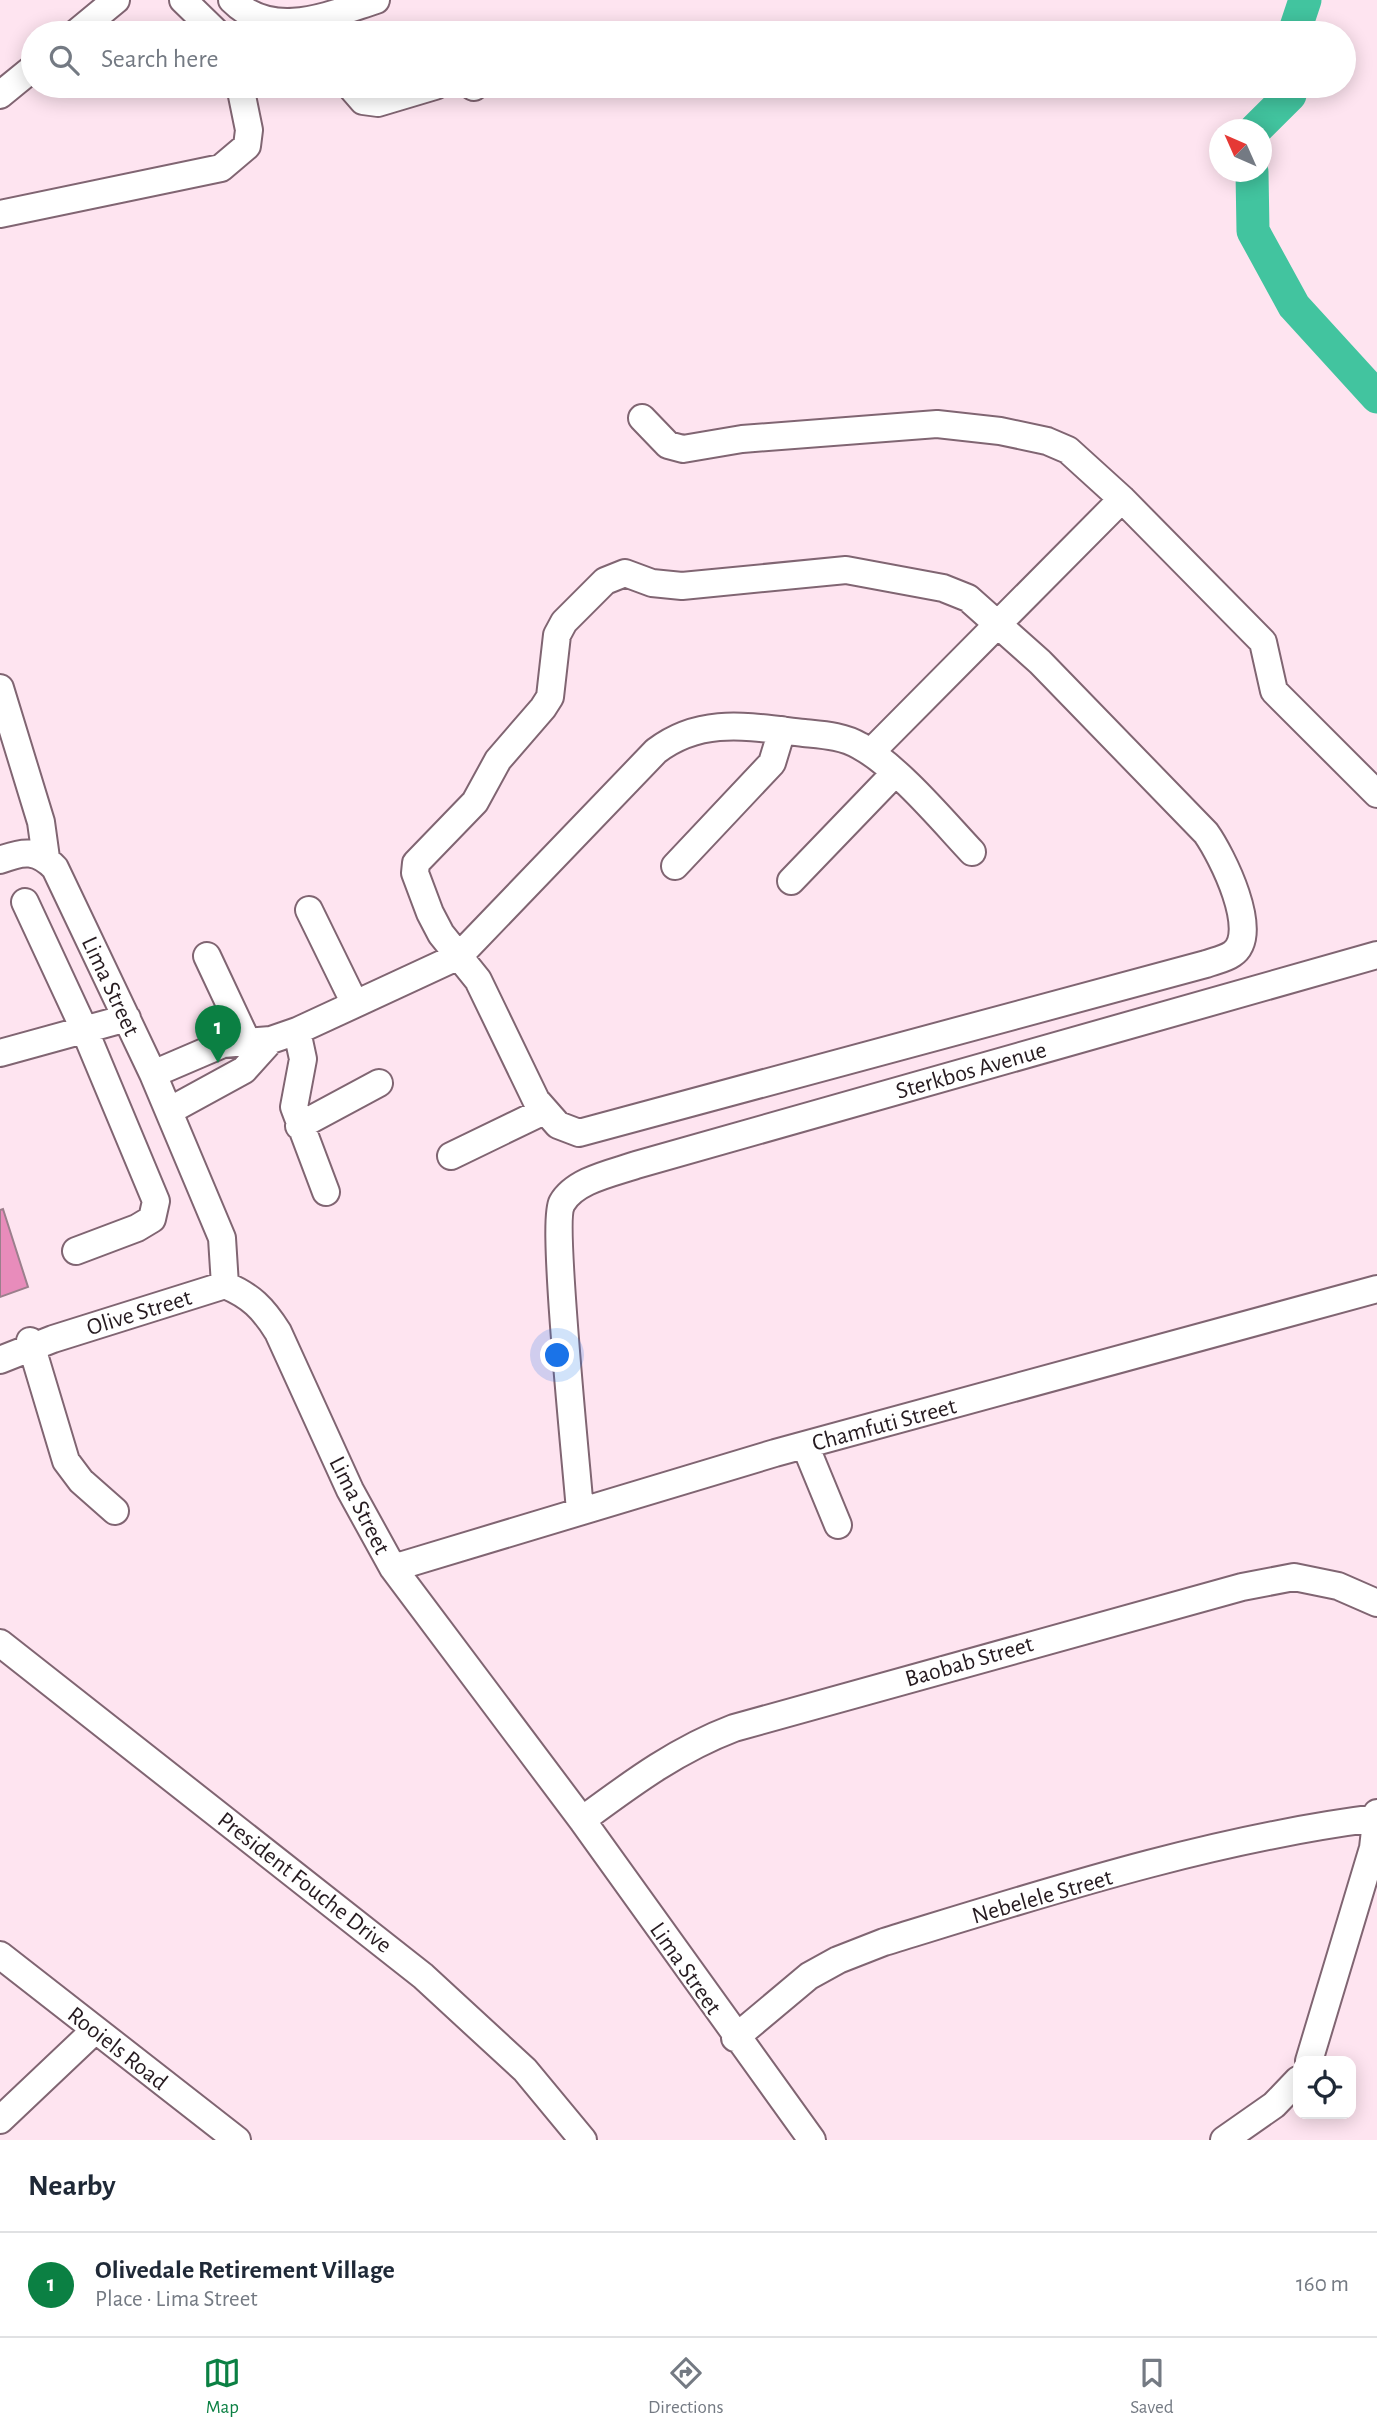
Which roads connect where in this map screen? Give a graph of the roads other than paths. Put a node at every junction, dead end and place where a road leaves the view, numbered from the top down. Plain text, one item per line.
1 (116, 0) edge
2 (183, 0) edge
3 (232, 0) edge
4 (376, 0) edge
5 (91, 21) edge
6 (205, 21) edge
7 (271, 21) edge
8 (338, 21) edge
9 (21, 78) edge
10 (0, 95) edge
11 (242, 98) edge
12 (360, 98) edge
13 (395, 98) edge
14 (0, 214) edge
15 (642, 418) dead end
16 (1122, 499) junction
17 (998, 622) junction
18 (0, 688) edge
19 (5, 724) edge
20 (782, 730) junction
21 (870, 752) junction
22 (894, 774) junction
23 (1377, 794) edge
24 (972, 852) dead end
25 (46, 858) junction
26 (0, 860) edge
27 (675, 866) dead end
28 (791, 881) dead end
29 (25, 902) dead end
30 (309, 910) dead end
31 (1377, 955) edge
32 (207, 956) dead end
33 (459, 956) junction
34 (355, 1004) junction
35 (127, 1018) junction
36 (85, 1031) junction
37 (297, 1031) junction
38 (258, 1046) junction
39 (0, 1053) edge
40 (152, 1074) junction
41 (379, 1083) dead end
42 (169, 1111) junction
43 (544, 1111) junction
44 (299, 1126) junction
45 (452, 1156) dead end
46 (326, 1192) dead end
47 (76, 1251) dead end
48 (225, 1285) junction
49 (1377, 1289) edge
50 (38, 1343) junction
51 (0, 1348) edge
52 (0, 1360) edge
53 (805, 1445) junction
54 (115, 1511) dead end
55 (580, 1511) junction
56 (838, 1525) dead end
57 (393, 1568) junction
58 (1377, 1603) edge
59 (2, 1642) edge
60 (1377, 1816) edge
61 (582, 1820) junction
62 (0, 1955) edge
63 (95, 2030) junction
64 (735, 2038) junction
65 (1311, 2056) edge
66 (1293, 2085) edge
67 (0, 2120) edge
68 (237, 2140) edge
69 (583, 2140) edge
70 (811, 2140) edge
71 (1224, 2140) edge

1 - 5 street
2 - 6 street
3 - 7 street
4 - 8 street
9 - 10 street
11 - 14 street
12 - 13 street
15 - 16 street
16 - 17 street
16 - 23 street
17 - 21 street
17 - 33 street
17 - 43 street
18 - 19 street
19 - 25 street
20 - 21 street
20 - 27 street
20 - 33 street
21 - 22 street
22 - 24 street
22 - 28 street
25 - 26 street
25 - 35 street, Lima Street
29 - 36 street
30 - 34 street
31 - 55 street, Sterkbos Avenue
32 - 38 street
33 - 34 street
33 - 43 street
34 - 37 street
35 - 36 street
35 - 40 street, Lima Street
36 - 39 street
36 - 47 street
37 - 38 street
37 - 44 street
38 - 40 street
38 - 42 street
40 - 42 street, Lima Street
41 - 44 street
42 - 48 street, Lima Street
43 - 45 street
44 - 46 street
48 - 50 street, Olive Street
48 - 57 street, Lima Street
49 - 53 street, Chamfuti Street
50 - 51 street, Olive Street
50 - 52 street, Olive Street
50 - 54 street
53 - 55 street, Chamfuti Street
53 - 56 street
55 - 57 street, Chamfuti Street
57 - 61 street, Lima Street
58 - 61 street, Baobab Street
59 - 69 street, President Fouche Drive
60 - 64 street, Nebelele Street
60 - 65 street
61 - 64 street, Lima Street
62 - 63 street, Rooiels Road
63 - 67 street
63 - 68 street, Rooiels Road
64 - 70 street, Lima Street
66 - 71 street

